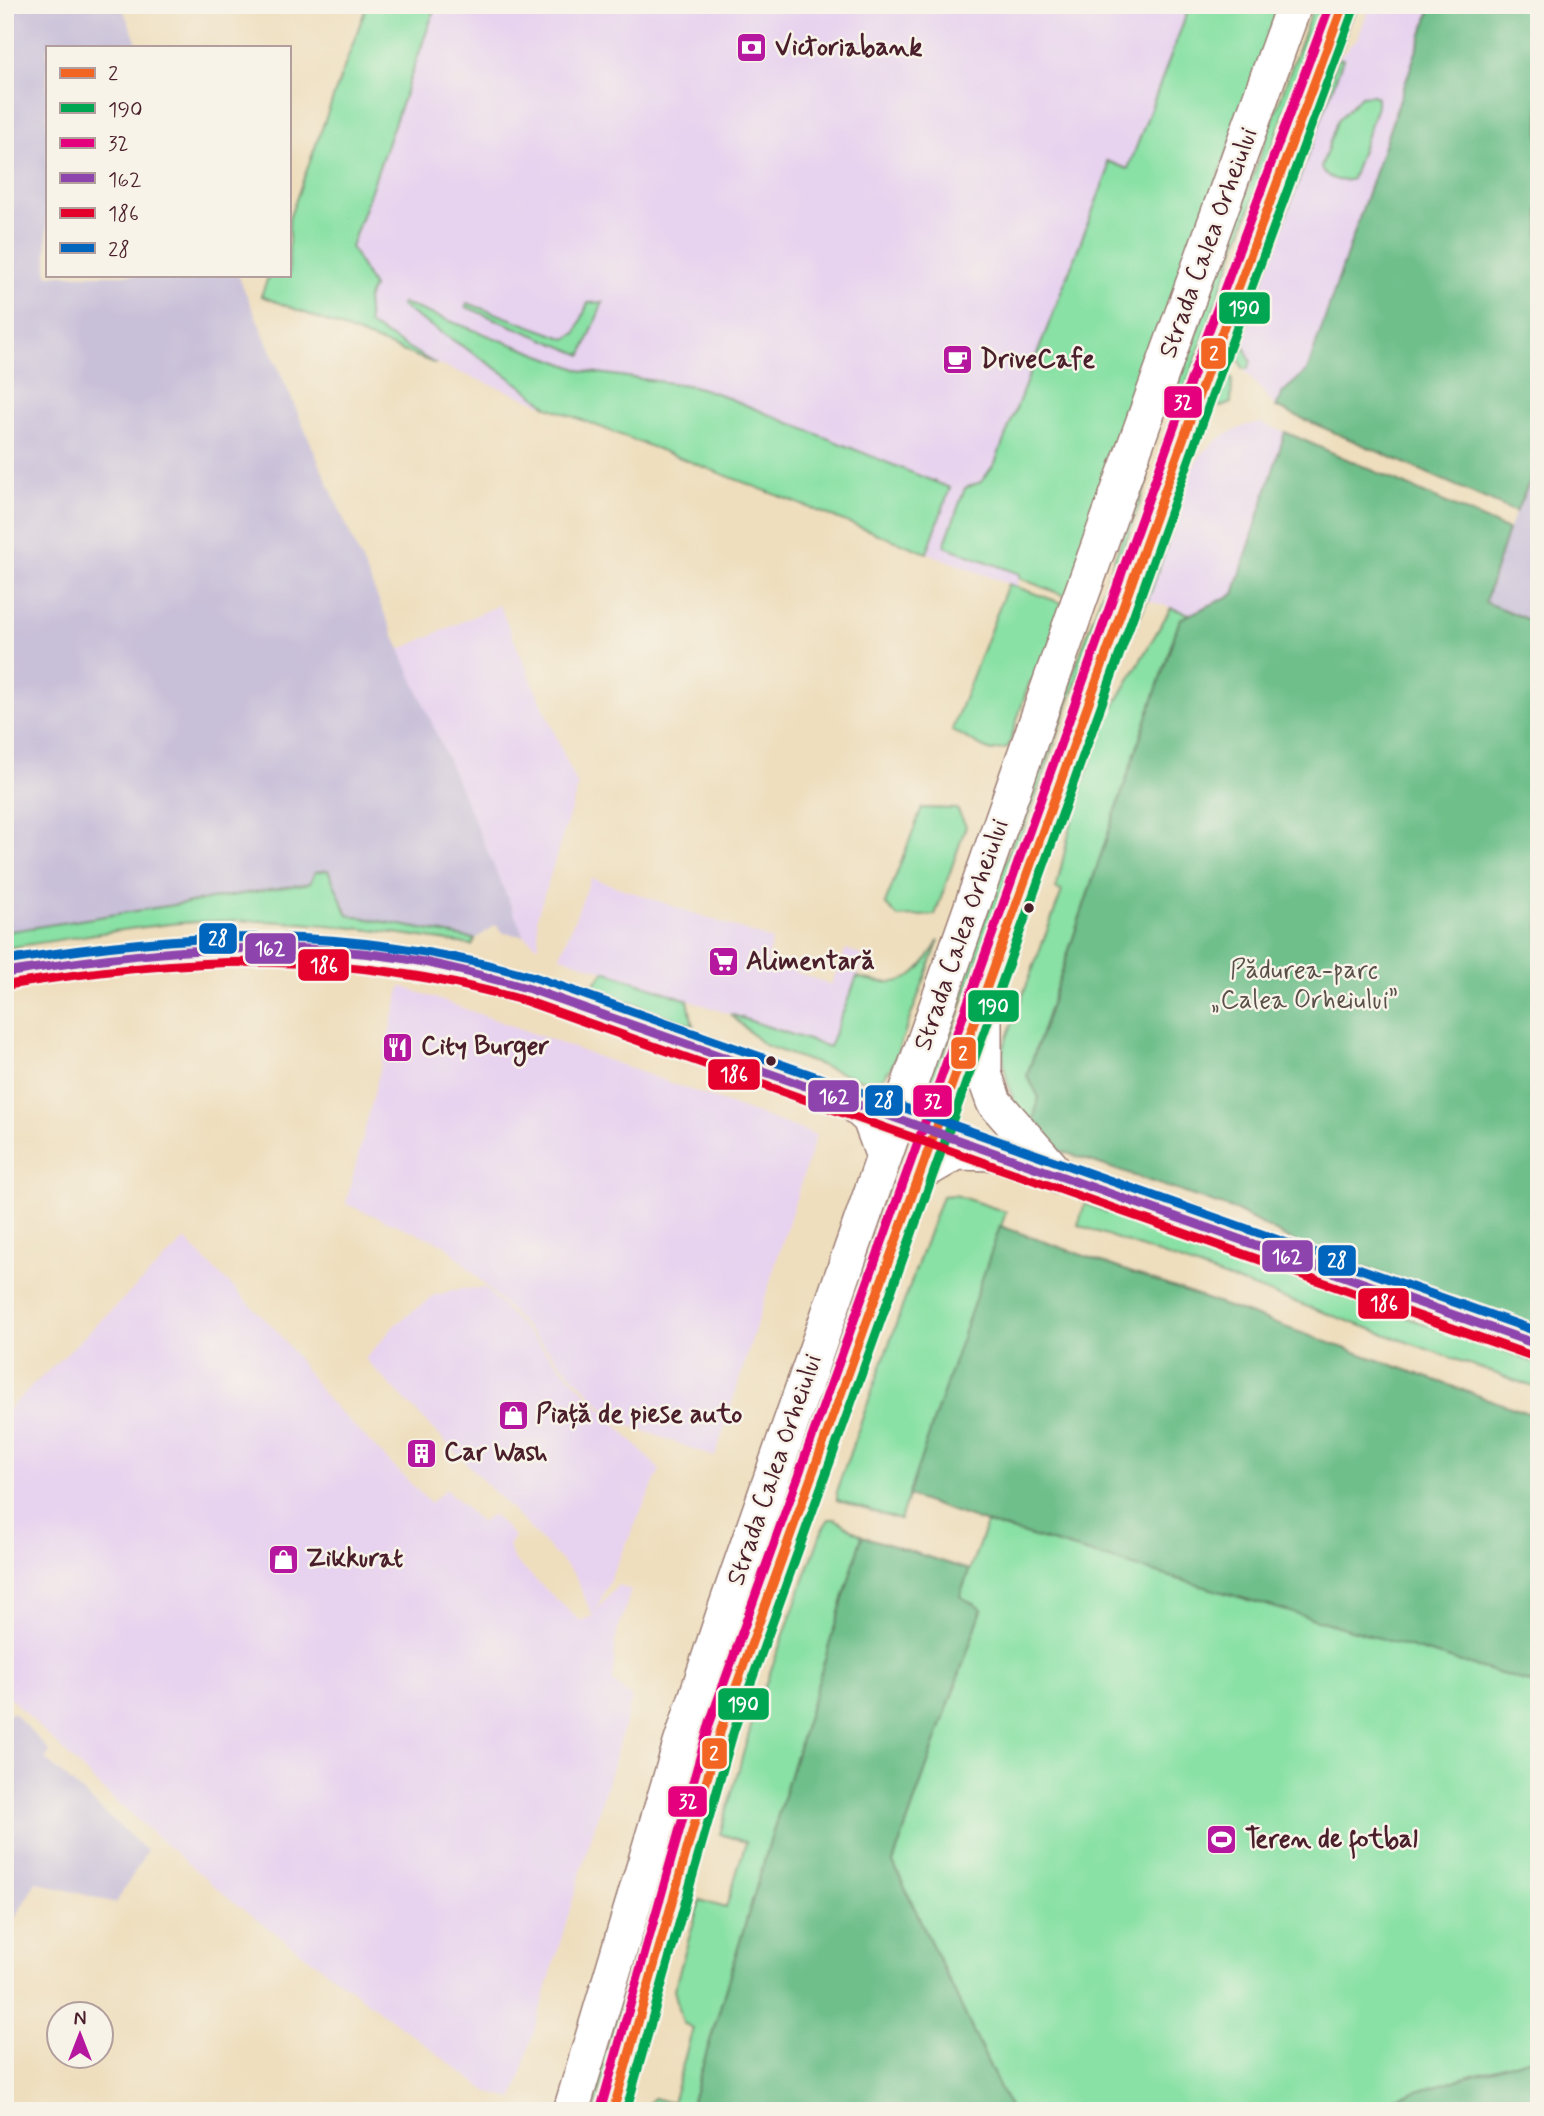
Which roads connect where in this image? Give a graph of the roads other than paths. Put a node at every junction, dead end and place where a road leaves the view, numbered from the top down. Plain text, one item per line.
1 (1294, 5) edge
2 (1343, 5) edge
3 (1140, 434) junction
4 (1181, 447) junction
5 (5, 973) edge
6 (985, 988) junction
7 (852, 1102) junction
8 (898, 1118) junction
9 (935, 1131) junction
10 (994, 1153) junction
11 (884, 1157) junction
12 (922, 1172) junction
13 (1060, 1177) junction
14 (1539, 1345) edge
15 (571, 2111) edge
16 (613, 2111) edge

1 - 3 highway, Strada Calea Orheiului
2 - 4 highway, Strada Calea Orheiului
3 - 4 highway
3 - 8 highway, Strada Calea Orheiului
4 - 6 highway, Strada Calea Orheiului
5 - 7 main road
6 - 9 highway, Strada Calea Orheiului
6 - 13 highway
7 - 8 main road
7 - 11 highway
8 - 9 main road
8 - 11 highway, Strada Calea Orheiului
9 - 10 main road
9 - 12 highway, Strada Calea Orheiului
10 - 12 highway
10 - 13 main road
11 - 15 highway, Strada Calea Orheiului
12 - 16 highway, Strada Calea Orheiului
13 - 14 main road

